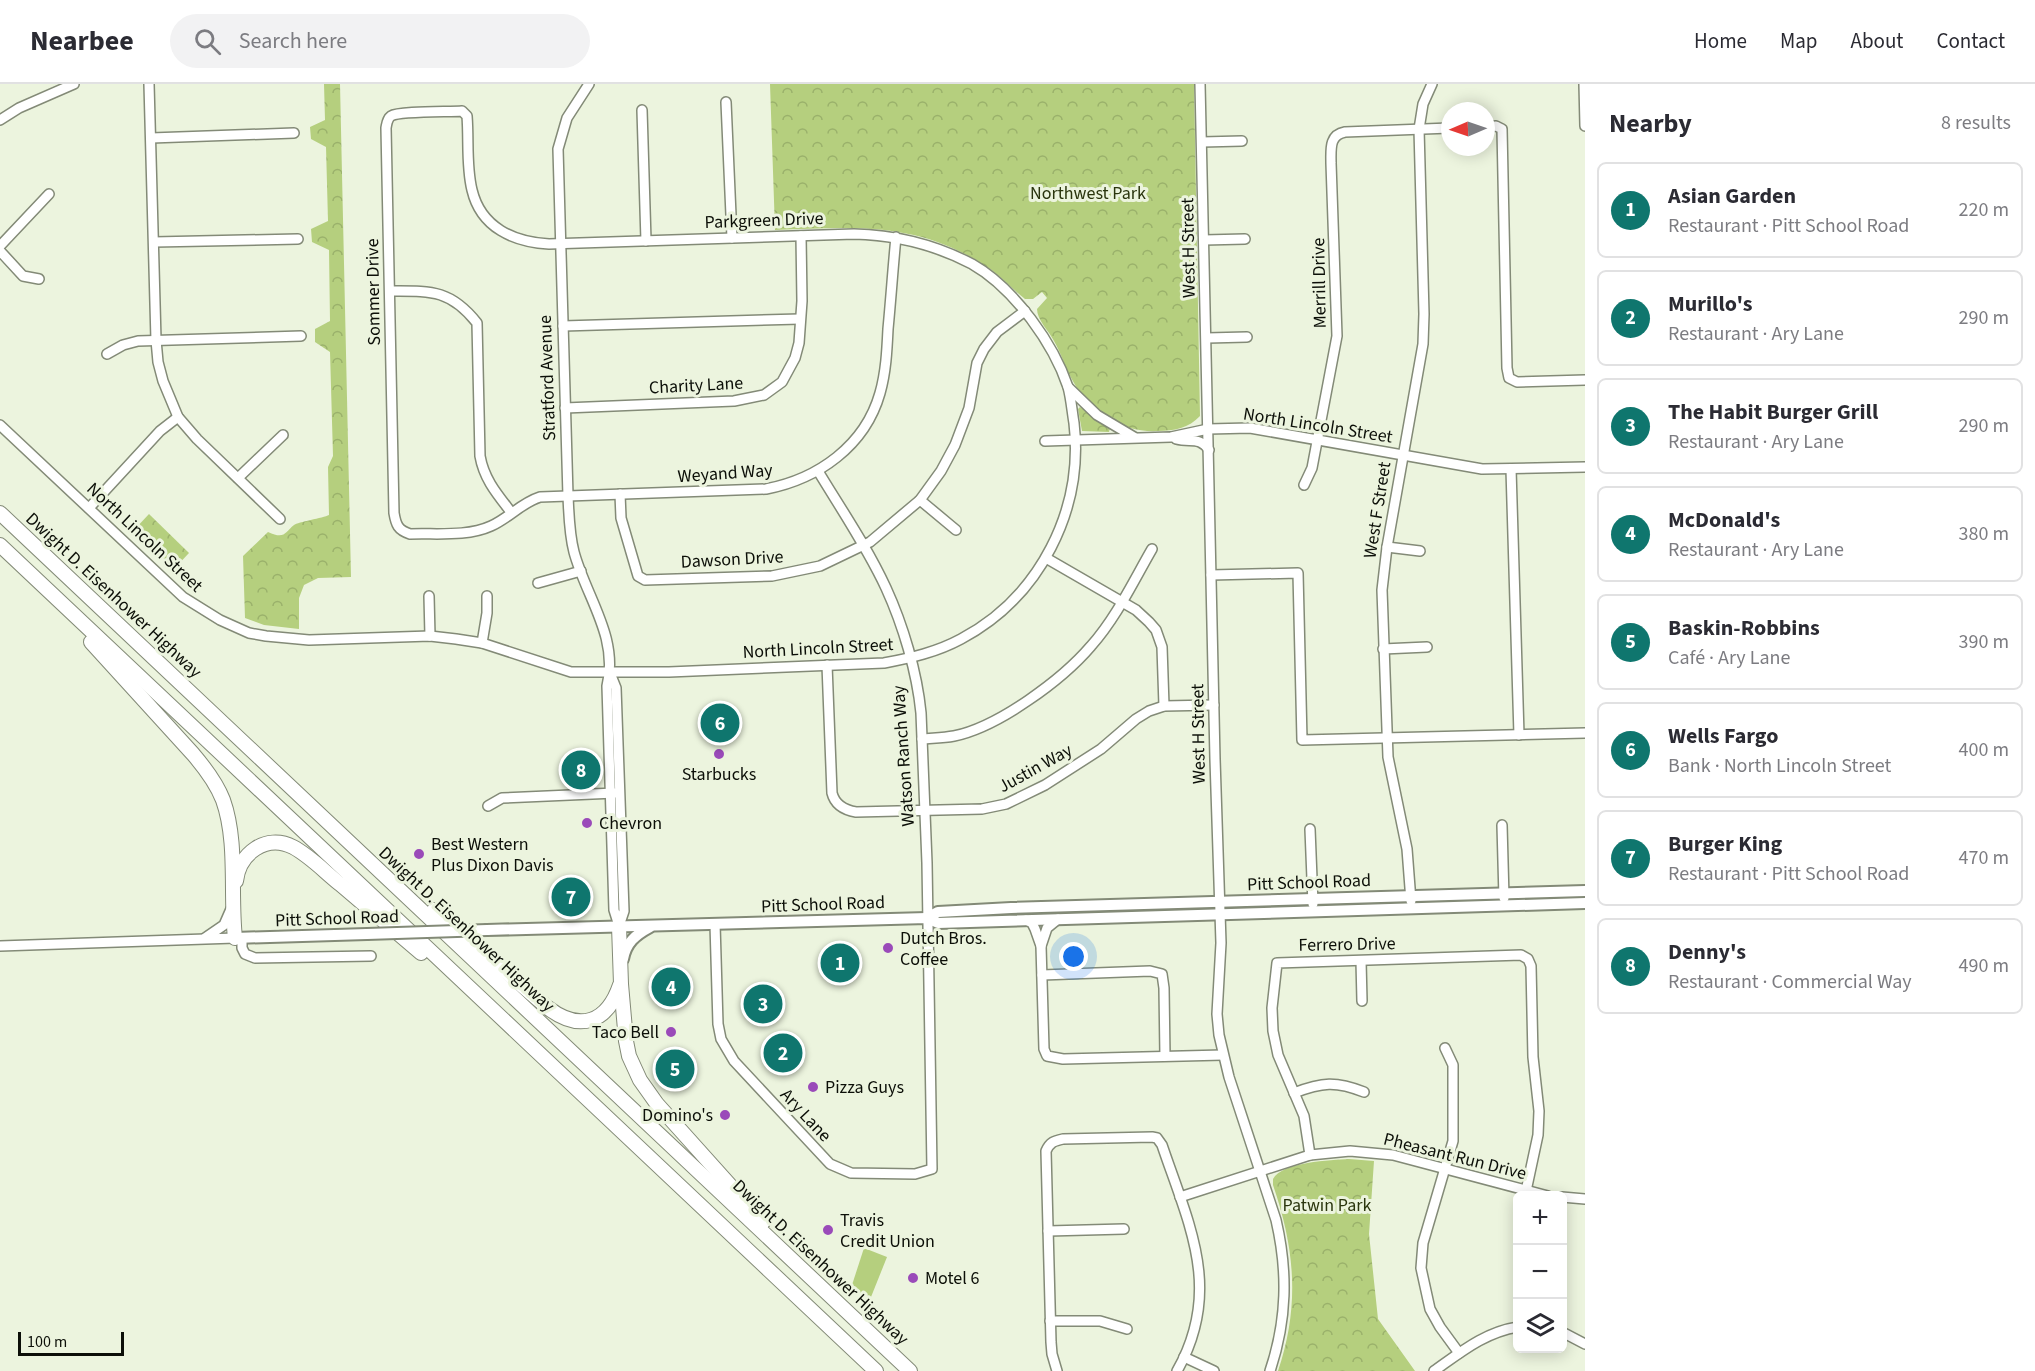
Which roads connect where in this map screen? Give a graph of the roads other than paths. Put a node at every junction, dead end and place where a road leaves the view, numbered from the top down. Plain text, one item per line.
1 (74, 84) edge
2 (149, 84) edge
3 (589, 84) edge
4 (1200, 84) edge
5 (1432, 84) edge
6 (1584, 84) edge
7 (726, 102) dead end
8 (642, 110) dead end
9 (435, 113) joint
10 (0, 120) edge
11 (1495, 126) edge
12 (1585, 126) edge
13 (1441, 128) edge
14 (1419, 129) junction
15 (294, 133) dead end
16 (151, 138) junction
17 (1242, 141) dead end
18 (1202, 142) junction
19 (49, 194) dead end
20 (801, 236) junction
21 (896, 237) junction
22 (732, 238) junction
23 (298, 239) dead end
24 (1245, 239) dead end
25 (1204, 240) junction
26 (646, 241) junction
27 (154, 242) junction
28 (560, 243) junction
29 (0, 246) edge
30 (0, 251) edge
31 (39, 279) dead end
32 (390, 291) junction
33 (1025, 311) junction
34 (801, 319) junction
35 (562, 326) junction
36 (301, 336) dead end
37 (1247, 337) dead end
38 (1207, 338) junction
39 (156, 340) junction
40 (107, 354) dead end
41 (1585, 380) edge
42 (1068, 387) junction
43 (565, 408) junction
44 (178, 417) junction
45 (0, 425) edge
46 (1208, 429) junction
47 (283, 435) dead end
48 (1171, 437) junction
49 (1136, 438) junction
50 (1076, 440) junction
51 (1318, 440) junction
52 (1045, 441) dead end
53 (1209, 450) junction
54 (1403, 456) junction
55 (1585, 467) edge
56 (1511, 469) junction
57 (818, 471) junction
58 (238, 478) junction
59 (1304, 484) dead end
60 (620, 494) junction
61 (568, 496) junction
62 (921, 500) junction
63 (88, 508) junction
64 (512, 512) junction
65 (0, 513) edge
66 (394, 513) joint
67 (280, 519) dead end
68 (956, 530) dead end
69 (0, 545) edge
70 (863, 546) junction
71 (1387, 547) junction
72 (1152, 549) dead end
73 (1420, 550) dead end
74 (1046, 558) junction
75 (581, 571) junction
76 (1211, 575) junction
77 (538, 583) dead end
78 (429, 596) dead end
79 (487, 596) dead end
80 (1122, 602) junction
81 (72, 613) junction
82 (430, 636) junction
83 (482, 643) junction
84 (1427, 647) dead end
85 (1383, 649) junction
86 (910, 658) junction
87 (826, 665) junction
88 (610, 673) junction
89 (1214, 705) junction
90 (1164, 706) junction
91 (1585, 733) edge
92 (1519, 735) junction
93 (922, 739) junction
94 (1386, 740) junction
95 (620, 793) junction
96 (610, 794) junction
97 (488, 806) dead end
98 (924, 810) junction
99 (1502, 825) dead end
100 (1310, 828) dead end
101 (361, 853) junction
102 (1585, 891) edge
103 (1504, 893) junction
104 (234, 896) junction
105 (1410, 896) junction
106 (1220, 902) junction
107 (1585, 903) edge
108 (1313, 904) junction
109 (1504, 906) junction
110 (1411, 908) junction
111 (1220, 913) junction
112 (927, 918) junction
113 (1058, 919) junction
114 (1026, 920) junction
115 (715, 924) junction
116 (658, 925) junction
117 (619, 926) junction
118 (238, 938) junction
119 (202, 939) junction
120 (0, 946) edge
121 (1041, 946) junction
122 (371, 956) dead end
123 (1361, 961) junction
124 (1042, 975) junction
125 (458, 977) junction
126 (620, 978) junction
127 (1362, 1001) dead end
128 (1445, 1048) dead end
129 (1223, 1055) junction
130 (1165, 1056) junction
131 (1364, 1092) dead end
132 (1294, 1094) junction
133 (1310, 1155) junction
134 (932, 1168) joint
135 (1445, 1169) junction
136 (1260, 1170) junction
137 (1526, 1191) joint
138 (1180, 1197) junction
139 (1567, 1197) edge
140 (1585, 1199) edge
141 (1124, 1229) dead end
142 (1048, 1231) junction
143 (780, 1249) junction
144 (1050, 1321) junction
145 (1513, 1328) edge
146 (1127, 1329) dead end
147 (1567, 1334) edge
148 (1585, 1344) edge
149 (1460, 1353) junction
150 (1184, 1357) junction
151 (876, 1371) edge
152 (910, 1371) edge
153 (1057, 1371) edge
154 (1177, 1371) edge
155 (1214, 1371) edge
156 (1270, 1371) edge
157 (1434, 1371) edge

1 - 10 street
2 - 16 street
3 - 28 street, Stratford Avenue
4 - 18 street, West H Street
5 - 14 street, West F Street
6 - 12 street
7 - 22 street
8 - 26 street
9 - 28 street, Parkgreen Drive
9 - 32 street, Sommer Drive
11 - 41 street
13 - 14 street
14 - 51 street, Merrill Drive
14 - 54 street, West F Street
15 - 16 street
16 - 27 street
17 - 18 street
18 - 25 street, West H Street
19 - 29 street
20 - 21 street, Parkgreen Drive
20 - 22 street, Parkgreen Drive
20 - 34 street, Charity Lane
21 - 33 street, Parkgreen Drive
21 - 57 street, Weyand Way
22 - 26 street, Parkgreen Drive
23 - 27 street
24 - 25 street
25 - 38 street, West H Street
26 - 28 street, Parkgreen Drive
27 - 39 street
28 - 35 street, Stratford Avenue
30 - 31 street
32 - 64 street
32 - 66 street, Sommer Drive
33 - 42 street, Parkgreen Drive
33 - 62 street, Dawson Drive
34 - 35 street
34 - 43 street, Charity Lane
35 - 43 street, Stratford Avenue
36 - 39 street
37 - 38 street
38 - 46 street, West H Street
39 - 40 street
39 - 44 street
42 - 49 street
42 - 50 street, Parkgreen Drive
43 - 61 street, Stratford Avenue
44 - 58 street
44 - 63 street
45 - 63 street, North Lincoln Street
46 - 48 street, North Lincoln Street
46 - 51 street, North Lincoln Street
46 - 53 street, West H Street
47 - 58 street
48 - 49 street, North Lincoln Street
48 - 53 street
49 - 50 street, North Lincoln Street
50 - 52 street
50 - 74 street, North Lincoln Street
51 - 54 street, North Lincoln Street
51 - 59 street
53 - 76 street, West H Street
54 - 56 street, North Lincoln Street
54 - 71 street, West F Street
55 - 56 street, North Lincoln Street
56 - 92 street
57 - 60 street, Weyand Way
57 - 70 street, Watson Ranch Way
58 - 67 street
60 - 61 street, Weyand Way
60 - 70 street, Dawson Drive
61 - 64 street, Weyand Way
61 - 75 street, Stratford Avenue
62 - 68 street
62 - 70 street, Dawson Drive
63 - 82 street, North Lincoln Street
64 - 66 street, Weyand Way
65 - 101 highway, Dwight D. Eisenhower Highway
69 - 81 highway
70 - 86 street, Watson Ranch Way
71 - 73 street
71 - 85 street, West F Street
72 - 80 street
74 - 80 street
74 - 86 street, North Lincoln Street
75 - 77 street
75 - 88 street, Stratford Avenue
76 - 89 street, West H Street
76 - 94 street
78 - 82 street
79 - 83 street
80 - 90 street
80 - 93 street
81 - 104 highway
81 - 125 highway
82 - 83 street, North Lincoln Street
83 - 88 street, North Lincoln Street
84 - 85 street
85 - 94 street, West F Street
86 - 87 street, North Lincoln Street
86 - 93 street, Watson Ranch Way
87 - 88 street, North Lincoln Street
87 - 98 street, Justin Way
88 - 95 street, Stratford Avenue
88 - 96 street, Stratford Avenue
89 - 90 street, Justin Way
89 - 106 street, West H Street
90 - 98 street, Justin Way
91 - 92 street
92 - 94 street
93 - 98 street, Watson Ranch Way
94 - 105 street, West F Street
95 - 96 street
95 - 117 street, Stratford Avenue
96 - 97 street
96 - 117 street, Stratford Avenue
98 - 112 street, Watson Ranch Way
99 - 103 street
100 - 108 street
101 - 126 highway
101 - 143 highway, Dwight D. Eisenhower Highway
102 - 103 main road, Pitt School Road
103 - 105 main road, Pitt School Road
103 - 109 street
104 - 118 highway
104 - 119 street
104 - 125 highway
105 - 108 main road, Pitt School Road
105 - 110 street, West F Street
106 - 108 main road, Pitt School Road
106 - 111 street, West H Street
106 - 112 main road, Pitt School Road
107 - 109 main road, Pitt School Road
108 - 110 main road, Pitt School Road
108 - 111 main road, Pitt School Road
109 - 110 main road, Pitt School Road
111 - 113 main road, Pitt School Road
111 - 129 street, West H Street
112 - 114 main road, Pitt School Road
112 - 115 main road, Pitt School Road
112 - 134 street, Watson Ranch Way
113 - 114 main road, Pitt School Road
113 - 121 street
114 - 121 street
115 - 116 main road, Pitt School Road
115 - 134 street, Ary Lane
116 - 117 main road, Pitt School Road
116 - 126 main road
117 - 118 main road, Pitt School Road, bridge
117 - 126 highway
118 - 119 street, Pitt School Road
118 - 122 street
119 - 120 street, Pitt School Road
121 - 124 street
123 - 127 street
123 - 132 street, Ferrero Drive
123 - 137 street, Ferrero Drive
124 - 130 street
124 - 130 street
125 - 151 highway
126 - 143 highway
128 - 135 street
129 - 130 street
129 - 136 street, West H Street
131 - 132 street
132 - 133 street, Ferrero Drive
133 - 135 street, Pheasant Run Drive
133 - 136 street, Pheasant Run Drive
135 - 137 street, Pheasant Run Drive
135 - 149 street
136 - 138 street, Pheasant Run Drive
136 - 156 street, West H Street
138 - 142 street
138 - 150 street
139 - 140 street
141 - 142 street
142 - 144 street
143 - 152 highway, Dwight D. Eisenhower Highway
144 - 146 street
144 - 153 street
145 - 149 street
147 - 148 street
149 - 157 street
150 - 154 street
150 - 155 street

